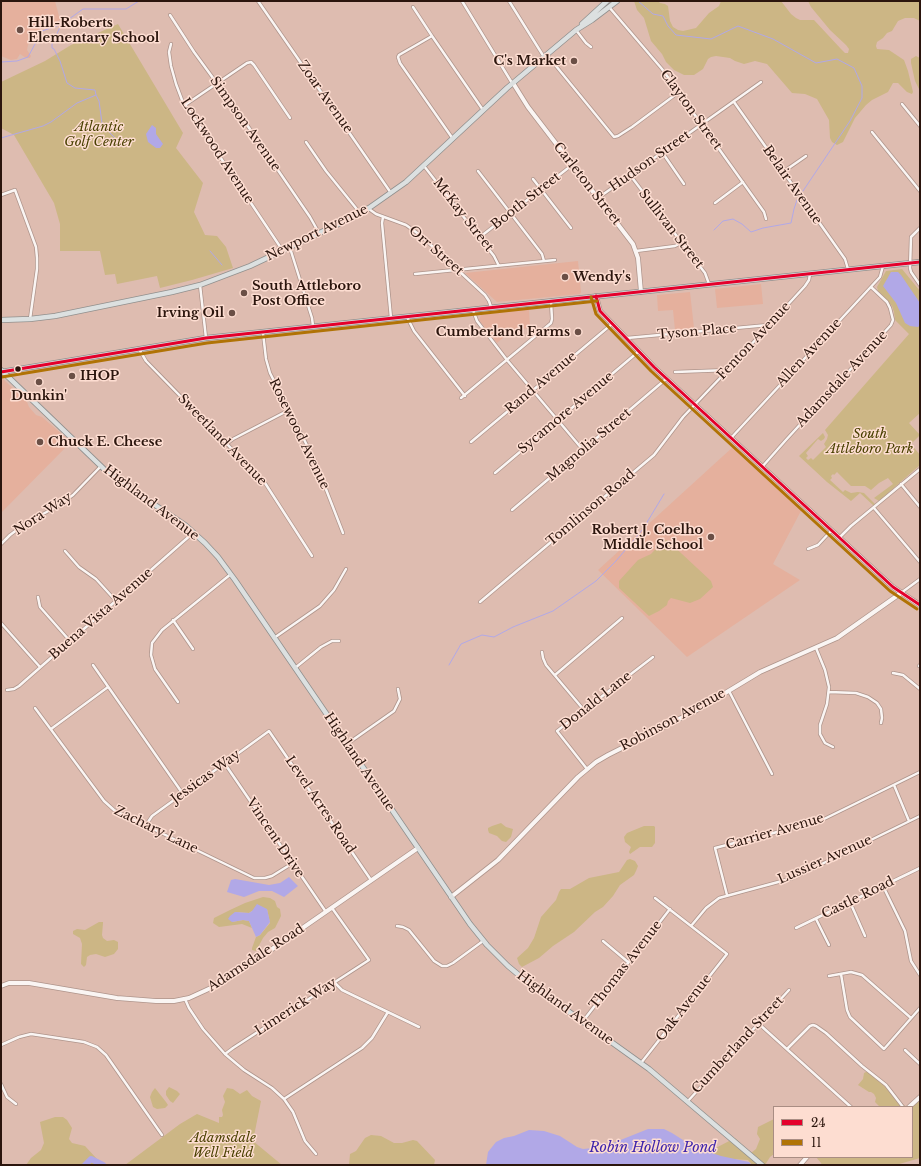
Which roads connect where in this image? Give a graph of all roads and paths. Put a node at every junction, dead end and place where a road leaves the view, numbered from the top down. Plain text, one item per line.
1 (258, 1) edge
2 (462, 1) edge
3 (509, 1) edge
4 (607, 1) edge
5 (617, 1) edge
6 (414, 7) dead end
7 (609, 7) junction
8 (170, 15) dead end
9 (576, 30) junction
10 (432, 36) junction
11 (171, 44) dead end
12 (591, 47) dead end
13 (546, 56) junction
14 (761, 82) dead end
15 (217, 83) junction
16 (513, 84) junction
17 (679, 92) junction
18 (734, 102) junction
19 (902, 104) dead end
20 (185, 105) junction
21 (483, 110) junction
22 (290, 118) dead end
23 (702, 124) junction
24 (920, 126) edge
25 (872, 132) dead end
26 (453, 139) junction
27 (306, 142) dead end
28 (662, 152) junction
29 (806, 156) dead end
30 (572, 165) junction
31 (424, 166) junction
32 (478, 171) dead end
33 (783, 172) junction
34 (630, 175) junction
35 (533, 179) dead end
36 (743, 182) junction
37 (684, 184) dead end
38 (541, 189) junction
39 (920, 191) edge
40 (391, 193) junction
41 (1, 195) edge
42 (598, 198) junction
43 (715, 203) dead end
44 (369, 208) junction
45 (360, 213) junction
46 (510, 214) junction
47 (383, 216) junction
48 (766, 219) dead end
49 (571, 228) dead end
50 (920, 228) edge
51 (320, 234) junction
52 (480, 237) junction
53 (681, 243) junction
54 (290, 248) junction
55 (284, 251) junction
56 (636, 251) junction
57 (555, 260) dead end
58 (544, 261) junction
59 (920, 262) edge
60 (910, 263) junction
61 (499, 266) junction
62 (883, 266) junction
63 (458, 270) junction
64 (848, 270) junction
65 (414, 274) dead end
66 (810, 274) junction
67 (709, 284) junction
68 (200, 285) junction
69 (920, 285) edge
70 (872, 287) junction
71 (641, 292) junction
72 (596, 296) junction
73 (551, 301) junction
74 (492, 308) junction
75 (473, 310) junction
76 (407, 317) junction
77 (391, 318) junction
78 (30, 319) junction
79 (1, 320) edge
80 (612, 324) junction
81 (768, 326) junction
82 (313, 327) junction
83 (263, 332) junction
84 (206, 338) junction
85 (625, 338) junction
86 (139, 349) junction
87 (638, 352) junction
88 (507, 360) junction
89 (728, 370) junction
90 (1, 371) edge
91 (675, 372) dead end
92 (666, 379) junction
93 (533, 390) junction
94 (465, 396) junction
95 (461, 398) dead end
96 (694, 405) junction
97 (289, 410) junction
98 (558, 420) junction
99 (731, 438) junction
100 (471, 442) dead end
101 (226, 444) junction
102 (583, 450) junction
103 (101, 466) junction
104 (762, 467) junction
105 (920, 469) edge
106 (495, 473) dead end
107 (901, 484) junction
108 (920, 507) edge
109 (874, 508) junction
110 (512, 510) dead end
111 (831, 531) junction
112 (194, 533) junction
113 (342, 533) dead end
114 (839, 538) junction
115 (1, 544) edge
116 (808, 548) dead end
117 (65, 551) dead end
118 (312, 556) dead end
119 (920, 562) edge
120 (346, 569) dead end
121 (231, 574) junction
122 (920, 579) edge
123 (901, 593) junction
124 (38, 597) dead end
125 (116, 601) junction
126 (480, 602) dead end
127 (920, 605) edge
128 (622, 618) dead end
129 (174, 620) junction
130 (1, 623) edge
131 (274, 638) junction
132 (70, 641) junction
133 (339, 641) dead end
134 (816, 648) junction
135 (193, 649) dead end
136 (542, 652) dead end
137 (653, 657) dead end
138 (93, 665) dead end
139 (40, 667) junction
140 (295, 668) junction
141 (893, 673) dead end
142 (554, 675) junction
143 (108, 687) junction
144 (398, 689) dead end
145 (920, 689) edge
146 (7, 690) dead end
147 (729, 691) junction
148 (829, 692) junction
149 (178, 702) dead end
150 (35, 708) dead end
151 (584, 710) junction
152 (881, 723) dead end
153 (50, 729) junction
154 (269, 731) joint
155 (347, 744) junction
156 (833, 747) dead end
157 (224, 764) junction
158 (587, 769) junction
159 (920, 772) edge
160 (772, 774) dead end
161 (894, 785) junction
162 (182, 794) junction
163 (920, 816) edge
164 (909, 821) junction
165 (146, 825) junction
166 (418, 848) junction
167 (292, 863) junction
168 (920, 868) edge
169 (371, 880) junction
170 (883, 886) junction
171 (728, 895) junction
172 (451, 897) junction
173 (655, 898) dead end
174 (850, 902) junction
175 (332, 907) junction
176 (670, 909) junction
177 (326, 912) junction
178 (816, 919) junction
179 (397, 926) dead end
180 (691, 926) junction
181 (796, 928) dead end
182 (865, 936) dead end
183 (483, 941) junction
184 (603, 941) dead end
185 (829, 945) dead end
186 (628, 962) junction
187 (840, 974) junction
188 (920, 974) edge
189 (829, 976) dead end
190 (334, 982) junction
191 (1, 986) edge
192 (789, 990) dead end
193 (185, 999) junction
194 (920, 1008) edge
195 (388, 1012) junction
196 (911, 1018) junction
197 (583, 1021) junction
198 (759, 1024) junction
199 (419, 1027) dead end
200 (1, 1045) edge
201 (787, 1049) junction
202 (905, 1050) dead end
203 (225, 1054) junction
204 (641, 1063) junction
205 (920, 1064) edge
206 (1, 1084) edge
207 (920, 1097) edge
208 (284, 1099) junction
209 (688, 1101) junction
210 (16, 1104) dead end
211 (850, 1106) edge
212 (902, 1106) edge
213 (910, 1106) edge
214 (162, 1135) dead end
215 (316, 1154) dead end
216 (762, 1165) edge

1 - 40 street, Zoar Avenue
2 - 16 street
3 - 13 street
4 - 9 main road, Newport Avenue
5 - 7 main road, Newport Avenue
6 - 10 street
7 - 9 main road, Newport Avenue
7 - 17 street, Clayton Street
8 - 15 street, Simpson Avenue
9 - 12 street
9 - 13 main road, Newport Avenue
10 - 21 street
10 - 26 street
11 - 20 street, Lockwood Avenue
13 - 16 main road, Newport Avenue
13 - 17 street
14 - 18 street, Hudson Street
15 - 20 street
15 - 22 street
15 - 51 street, Simpson Avenue
16 - 21 main road, Newport Avenue
16 - 30 street, Carleton Street
17 - 23 street, Clayton Street
18 - 23 street, Hudson Street
18 - 33 street, Belair Avenue
19 - 24 street
20 - 55 street, Lockwood Avenue
21 - 26 main road, Newport Avenue
23 - 28 street, Hudson Street
23 - 36 street, Clayton Street
25 - 39 street
26 - 31 main road, Newport Avenue
27 - 45 street
28 - 34 street, Hudson Street
28 - 37 street
29 - 33 street
30 - 38 street, Booth Street
30 - 42 street, Carleton Street
31 - 40 main road, Newport Avenue
31 - 52 street, McKay Street
32 - 46 street
33 - 64 street, Belair Avenue
34 - 42 street, Hudson Street
34 - 53 street, Sullivan Street
35 - 38 street
36 - 43 street
36 - 48 street, Clayton Street
38 - 46 street, Booth Street
38 - 49 street
40 - 44 main road, Newport Avenue
41 - 78 street
42 - 56 street, Carleton Street
44 - 45 main road, Newport Avenue
44 - 47 street, Orr Street
45 - 51 main road, Newport Avenue
46 - 52 street, Booth Street
46 - 58 street
47 - 63 street, Orr Street
47 - 77 street
50 - 60 street
51 - 54 main road, Newport Avenue
52 - 61 street, McKay Street
53 - 56 street
53 - 67 street, Sullivan Street
54 - 55 main road, Newport Avenue
54 - 82 street
55 - 68 main road, Newport Avenue
56 - 71 street, Carleton Street
57 - 58 street
58 - 61 street
59 - 60 main road
60 - 62 main road
60 - 69 street
61 - 63 street
62 - 64 main road
62 - 70 street, Allen Avenue
63 - 65 street
63 - 74 street, Orr Street
64 - 66 main road
66 - 67 main road
66 - 81 street, Fenton Avenue
67 - 71 main road
68 - 78 main road, Newport Avenue
68 - 84 street
70 - 99 street, Allen Avenue
70 - 104 street, Adamsdale Avenue
71 - 72 main road
72 - 73 main road
72 - 80 street
73 - 74 main road
73 - 88 street
74 - 75 main road
75 - 76 main road
75 - 88 street
76 - 77 main road
76 - 94 street
77 - 82 main road
78 - 79 main road, Newport Avenue
80 - 85 street
80 - 93 street, Rand Avenue
81 - 85 street, Tyson Place
81 - 89 street, Fenton Avenue
82 - 83 main road
83 - 84 main road
83 - 97 street, Rosewood Avenue
84 - 86 main road
85 - 87 street
86 - 90 main road
86 - 101 street, Sweetland Avenue
87 - 92 street
87 - 98 street, Sycamore Avenue
88 - 93 street
88 - 94 street
89 - 91 street
89 - 96 street, Fenton Avenue
90 - 103 main road, Highland Avenue
92 - 96 street
92 - 102 street, Magnolia Street
93 - 98 street
93 - 100 street, Rand Avenue
94 - 95 street
96 - 99 street
96 - 126 street, Tomlinson Road
97 - 101 street
97 - 113 street, Rosewood Avenue
98 - 102 street
98 - 106 street, Sycamore Avenue
99 - 104 street
101 - 118 street, Sweetland Avenue
102 - 110 street, Magnolia Street
103 - 112 main road, Highland Avenue
103 - 115 street, Nora Way
104 - 111 street
105 - 107 street
107 - 108 street
107 - 109 street
109 - 114 street
109 - 119 street
111 - 114 street
111 - 116 street
112 - 121 main road, Highland Avenue
112 - 125 street, Buena Vista Avenue
114 - 123 street
117 - 125 street
120 - 131 street
121 - 129 street
121 - 131 main road, Highland Avenue
122 - 123 street, Robinson Avenue
123 - 127 street
123 - 134 street, Robinson Avenue
124 - 132 street
125 - 132 street, Buena Vista Avenue
128 - 142 street
129 - 135 street
129 - 149 street
130 - 139 street
131 - 140 main road, Highland Avenue
132 - 139 street, Buena Vista Avenue
133 - 140 street
134 - 147 street, Robinson Avenue
134 - 148 street
136 - 142 street
137 - 151 street, Donald Lane
138 - 143 street
139 - 146 street, Buena Vista Avenue
140 - 155 main road, Highland Avenue
141 - 145 street
142 - 151 street
143 - 153 street
143 - 162 street
144 - 155 street
147 - 158 street, Robinson Avenue
147 - 160 street
148 - 152 street
148 - 156 street
150 - 153 street, Zachary Lane
151 - 158 street, Donald Lane
153 - 165 street, Zachary Lane
154 - 157 street, Jessicas Way
154 - 169 street, Level Acres Road
155 - 166 main road, Highland Avenue
157 - 162 street, Jessicas Way
157 - 167 street, Vincent Drive
158 - 172 street, Robinson Avenue
159 - 161 street, Carrier Avenue
161 - 164 street
161 - 171 street, Carrier Avenue
162 - 165 street, Jessicas Way
163 - 164 street, Lussier Avenue
164 - 171 street, Lussier Avenue
165 - 167 street, Zachary Lane
166 - 169 street, Adamsdale Road
166 - 172 main road, Highland Avenue
167 - 177 street, Vincent Drive
168 - 170 street, Castle Road
169 - 175 street, Adamsdale Road
170 - 174 street, Castle Road
170 - 188 street
171 - 180 street, Lussier Avenue
172 - 183 main road, Highland Avenue
173 - 176 street
174 - 178 street, Castle Road
174 - 182 street
175 - 177 street, Adamsdale Road
175 - 190 street, Limerick Way
176 - 180 street
176 - 186 street, Thomas Avenue
177 - 193 street, Adamsdale Road
178 - 181 street, Castle Road
178 - 185 street
179 - 183 street
180 - 204 street, Oak Avenue
183 - 197 main road, Highland Avenue
184 - 186 street
186 - 197 street, Thomas Avenue
187 - 189 street
187 - 196 street
187 - 196 street
190 - 195 street
190 - 203 street, Limerick Way
191 - 193 street, Adamsdale Road
192 - 198 street, Cumberland Street
193 - 203 street
194 - 196 street
195 - 199 street
195 - 208 street
197 - 204 main road, Highland Avenue
198 - 201 street
198 - 209 street, Cumberland Street
200 - 214 street
201 - 211 street
201 - 212 street
202 - 205 street
203 - 208 street
204 - 209 main road, Highland Avenue
206 - 210 street
207 - 213 street
208 - 215 street
209 - 216 main road, Highland Avenue

